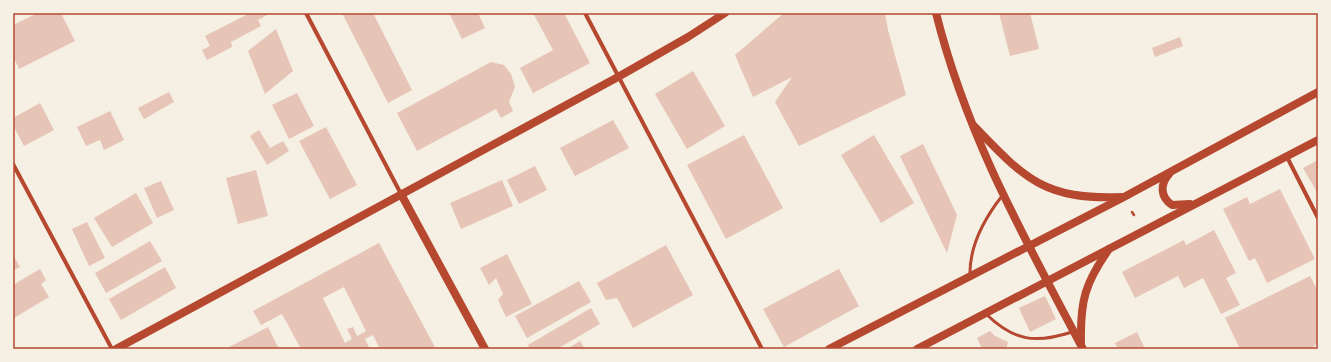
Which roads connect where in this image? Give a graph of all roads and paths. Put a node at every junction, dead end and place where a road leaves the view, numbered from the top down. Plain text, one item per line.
1 (306, 13) edge
2 (585, 13) edge
3 (725, 13) edge
4 (936, 13) edge
5 (618, 77) junction
6 (1318, 92) edge
7 (969, 122) junction
8 (1318, 140) edge
9 (1287, 157) junction
10 (13, 164) edge
11 (1172, 170) junction
12 (402, 194) junction
13 (1002, 196) junction
14 (1124, 197) junction
15 (1204, 200) junction
16 (1318, 218) edge
17 (1028, 247) junction
18 (1110, 247) junction
19 (970, 277) junction
20 (1046, 280) junction
21 (985, 313) junction
22 (1074, 331) junction
23 (1082, 347) edge
24 (112, 349) edge
25 (116, 349) edge
26 (485, 349) edge
27 (762, 349) edge
28 (829, 349) edge
29 (916, 349) edge

1 - 12 street
2 - 5 street
3 - 5 main road
4 - 7 main road
5 - 12 main road
5 - 27 street
6 - 11 main road
7 - 13 main road
7 - 14 main road
8 - 9 main road
9 - 15 main road
9 - 16 street
10 - 24 street
11 - 14 main road
11 - 15 main road
12 - 25 main road
12 - 26 main road
13 - 17 main road
13 - 19 lane
14 - 17 main road
15 - 18 main road
17 - 19 main road
17 - 20 main road
18 - 20 main road
18 - 23 main road
19 - 28 main road
20 - 21 main road
20 - 22 main road
21 - 22 lane
21 - 29 main road
22 - 23 main road

